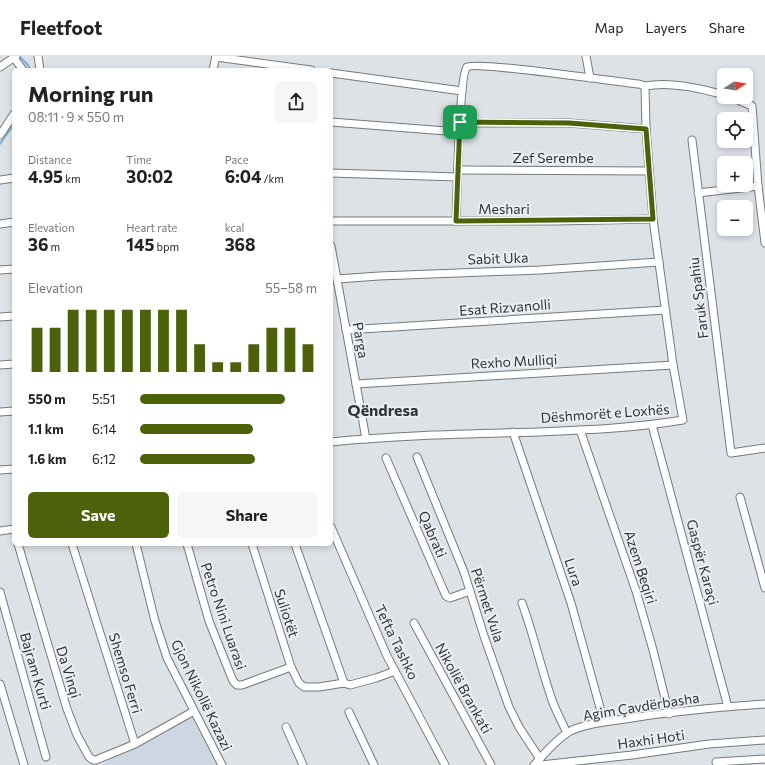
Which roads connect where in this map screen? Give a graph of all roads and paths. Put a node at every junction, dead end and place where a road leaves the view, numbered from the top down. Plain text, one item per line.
1 (38, 56) edge
2 (216, 56) edge
3 (586, 56) edge
4 (15, 57) edge
5 (0, 67) edge
6 (22, 68) edge
7 (40, 68) edge
8 (213, 68) edge
9 (297, 68) edge
10 (333, 73) edge
11 (590, 78) junction
12 (645, 86) junction
13 (462, 91) junction
14 (717, 93) edge
15 (747, 104) edge
16 (12, 117) edge
17 (333, 122) edge
18 (460, 122) junction
19 (646, 129) junction
20 (459, 132) junction
21 (0, 135) edge
22 (692, 140) dead end
23 (649, 171) junction
24 (458, 173) junction
25 (333, 174) edge
26 (12, 178) edge
27 (0, 180) edge
28 (758, 186) junction
29 (698, 193) junction
30 (653, 219) junction
31 (333, 221) edge
32 (456, 221) junction
33 (12, 222) edge
34 (0, 224) edge
35 (765, 243) edge
36 (333, 257) edge
37 (659, 262) junction
38 (12, 269) edge
39 (0, 270) edge
40 (337, 279) junction
41 (666, 310) junction
42 (12, 316) edge
43 (0, 317) edge
44 (346, 330) junction
45 (12, 364) edge
46 (0, 365) edge
47 (673, 365) junction
48 (356, 384) junction
49 (12, 411) edge
50 (0, 412) edge
51 (652, 425) junction
52 (580, 430) junction
53 (513, 432) junction
54 (366, 439) junction
55 (333, 442) edge
56 (765, 448) edge
57 (417, 456) dead end
58 (386, 458) dead end
59 (12, 469) edge
60 (0, 470) edge
61 (740, 497) dead end
62 (12, 529) edge
63 (0, 531) edge
64 (333, 532) edge
65 (19, 546) edge
66 (73, 546) edge
67 (137, 546) edge
68 (188, 546) edge
69 (253, 546) edge
70 (296, 546) edge
71 (765, 588) edge
72 (470, 591) junction
73 (0, 592) edge
74 (522, 603) dead end
75 (414, 623) dead end
76 (291, 667) junction
77 (395, 671) junction
78 (344, 683) junction
79 (0, 684) edge
80 (765, 704) edge
81 (728, 706) junction
82 (194, 711) junction
83 (349, 712) dead end
84 (669, 714) junction
85 (604, 722) junction
86 (286, 727) dead end
87 (568, 733) junction
88 (765, 740) edge
89 (135, 744) junction
90 (46, 757) dead end
91 (765, 759) edge
92 (540, 762) edge
93 (716, 762) dead end
94 (24, 765) edge
95 (222, 765) edge
96 (303, 765) edge
97 (374, 765) edge
98 (445, 765) edge
99 (491, 765) edge
100 (534, 765) edge

1 - 7 street
2 - 8 street
2 - 9 street
3 - 11 street
4 - 5 street
4 - 6 street
10 - 13 street
11 - 12 street
11 - 13 street
12 - 14 street
12 - 19 street, Dëshmorët e Loxhës
13 - 18 street
15 - 28 street
16 - 21 street
17 - 20 street
18 - 19 street
18 - 20 street
19 - 23 street, Dëshmorët e Loxhës
20 - 24 street
22 - 29 street, Faruk Spahiu
23 - 24 street, Zef Serembe
23 - 30 street, Dëshmorët e Loxhës
24 - 25 street, Zef Serembe
24 - 32 street
26 - 27 street
28 - 29 street
28 - 35 street
29 - 56 street, Faruk Spahiu
30 - 32 street, Meshari
30 - 37 street, Dëshmorët e Loxhës
31 - 32 street, Meshari
33 - 34 street
36 - 40 street, Parga
37 - 40 street, Sabit Uka
37 - 41 street, Dëshmorët e Loxhës
38 - 39 street
40 - 44 street, Parga
41 - 44 street, Esat Rizvanolli
41 - 47 street, Dëshmorët e Loxhës
42 - 43 street
44 - 48 street, Parga
45 - 46 street
47 - 48 street, Rexho Mulliqi
47 - 51 street, Dëshmorët e Loxhës
48 - 54 street, Parga
49 - 50 street
51 - 52 street, Dëshmorët e Loxhës
51 - 81 street, Gaspër Karaçi
52 - 53 street, Dëshmorët e Loxhës
52 - 84 street, Azem Beqiri
53 - 54 street, Dëshmorët e Loxhës
53 - 85 street, Lura
54 - 55 street, Dëshmorët e Loxhës
57 - 72 street, Përmet Vula
58 - 72 street, Qabrati
59 - 60 street
61 - 71 street
62 - 63 street
64 - 77 street, Tefta Tashko
65 - 89 street, Da Vinqi
66 - 89 street, Shemso Ferri
67 - 82 street, Gjon Nikollë Kazazi
68 - 76 street, Petro Nini Luarasi
69 - 76 street, Suliotët
70 - 78 street
72 - 92 street, Përmet Vula
73 - 90 street, Bajram Kurti
74 - 87 street
75 - 99 street, Nikollë Brankati
76 - 78 street, Suliotët
77 - 78 street
77 - 98 street, Tefta Tashko
79 - 94 street
80 - 81 street, Agim Çavdërbasha
81 - 84 street, Agim Çavdërbasha
82 - 89 street
82 - 95 street, Gjon Nikollë Kazazi
83 - 97 street
84 - 85 street, Agim Çavdërbasha
85 - 87 street, Agim Çavdërbasha
86 - 96 street
87 - 92 street, Agim Çavdërbasha
88 - 92 street, Haxhi Hoti
91 - 93 street
92 - 100 street, Agim Çavdërbasha

